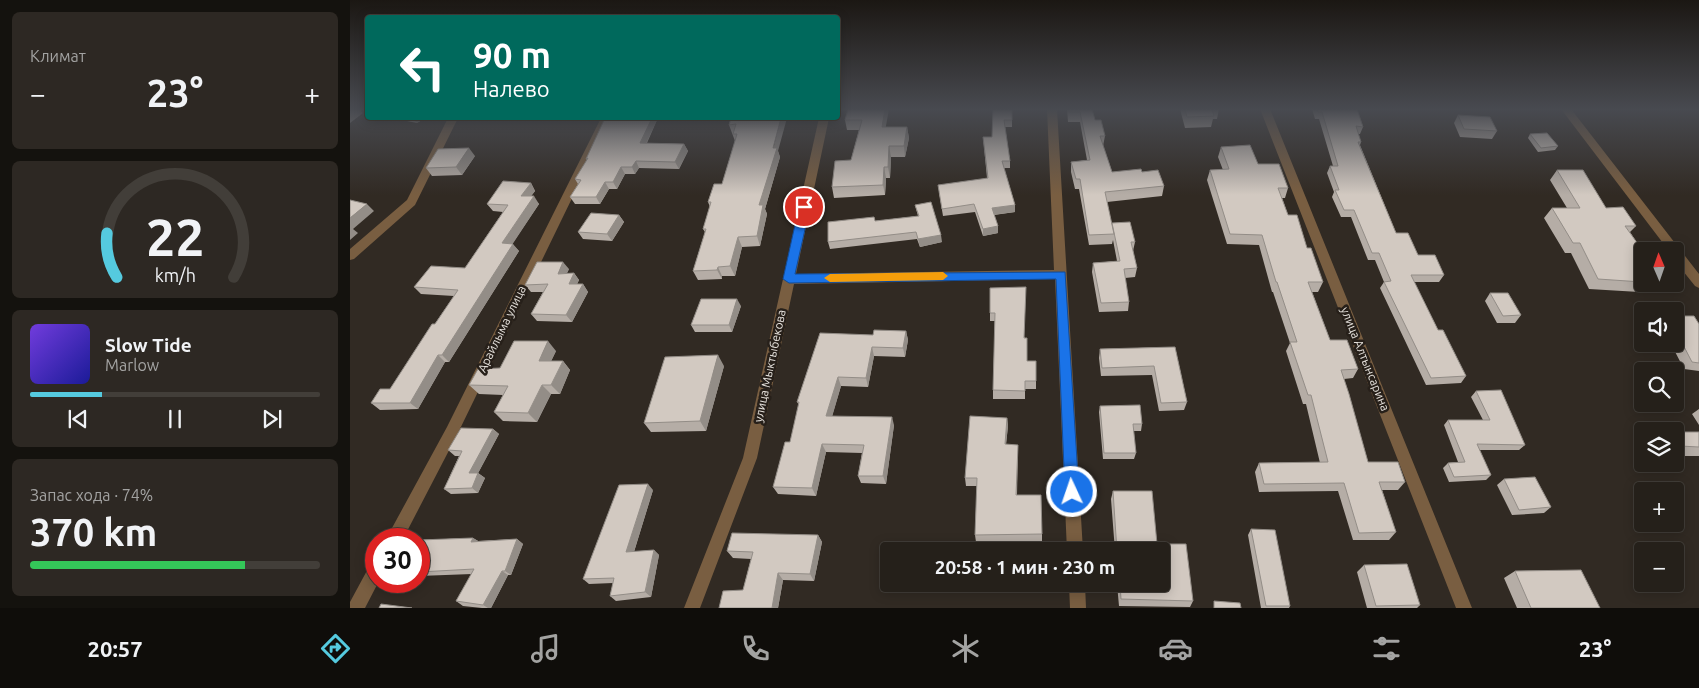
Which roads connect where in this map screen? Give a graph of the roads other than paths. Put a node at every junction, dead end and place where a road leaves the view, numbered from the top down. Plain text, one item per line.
1 (444, 137) edge
2 (596, 137) edge
3 (820, 137) edge
4 (1054, 137) edge
5 (1276, 137) edge
6 (1587, 137) edge
7 (1668, 242) edge
8 (350, 256) edge
9 (1684, 263) edge
10 (1061, 274) junction
11 (789, 279) junction
12 (1699, 283) edge
13 (400, 528) edge
14 (1075, 542) edge
15 (365, 591) edge
16 (1077, 592) edge
17 (356, 608) edge
18 (692, 608) edge
19 (1078, 608) edge
20 (1464, 608) edge

1 - 8 street
2 - 13 street, Арайлыма улица
3 - 11 street, улица Мыктыбекова
4 - 10 street
5 - 20 street, улица Алтынсарина
6 - 7 street
9 - 12 street
10 - 11 street
10 - 14 street
11 - 18 street, улица Мыктыбекова
15 - 17 street
16 - 19 street

